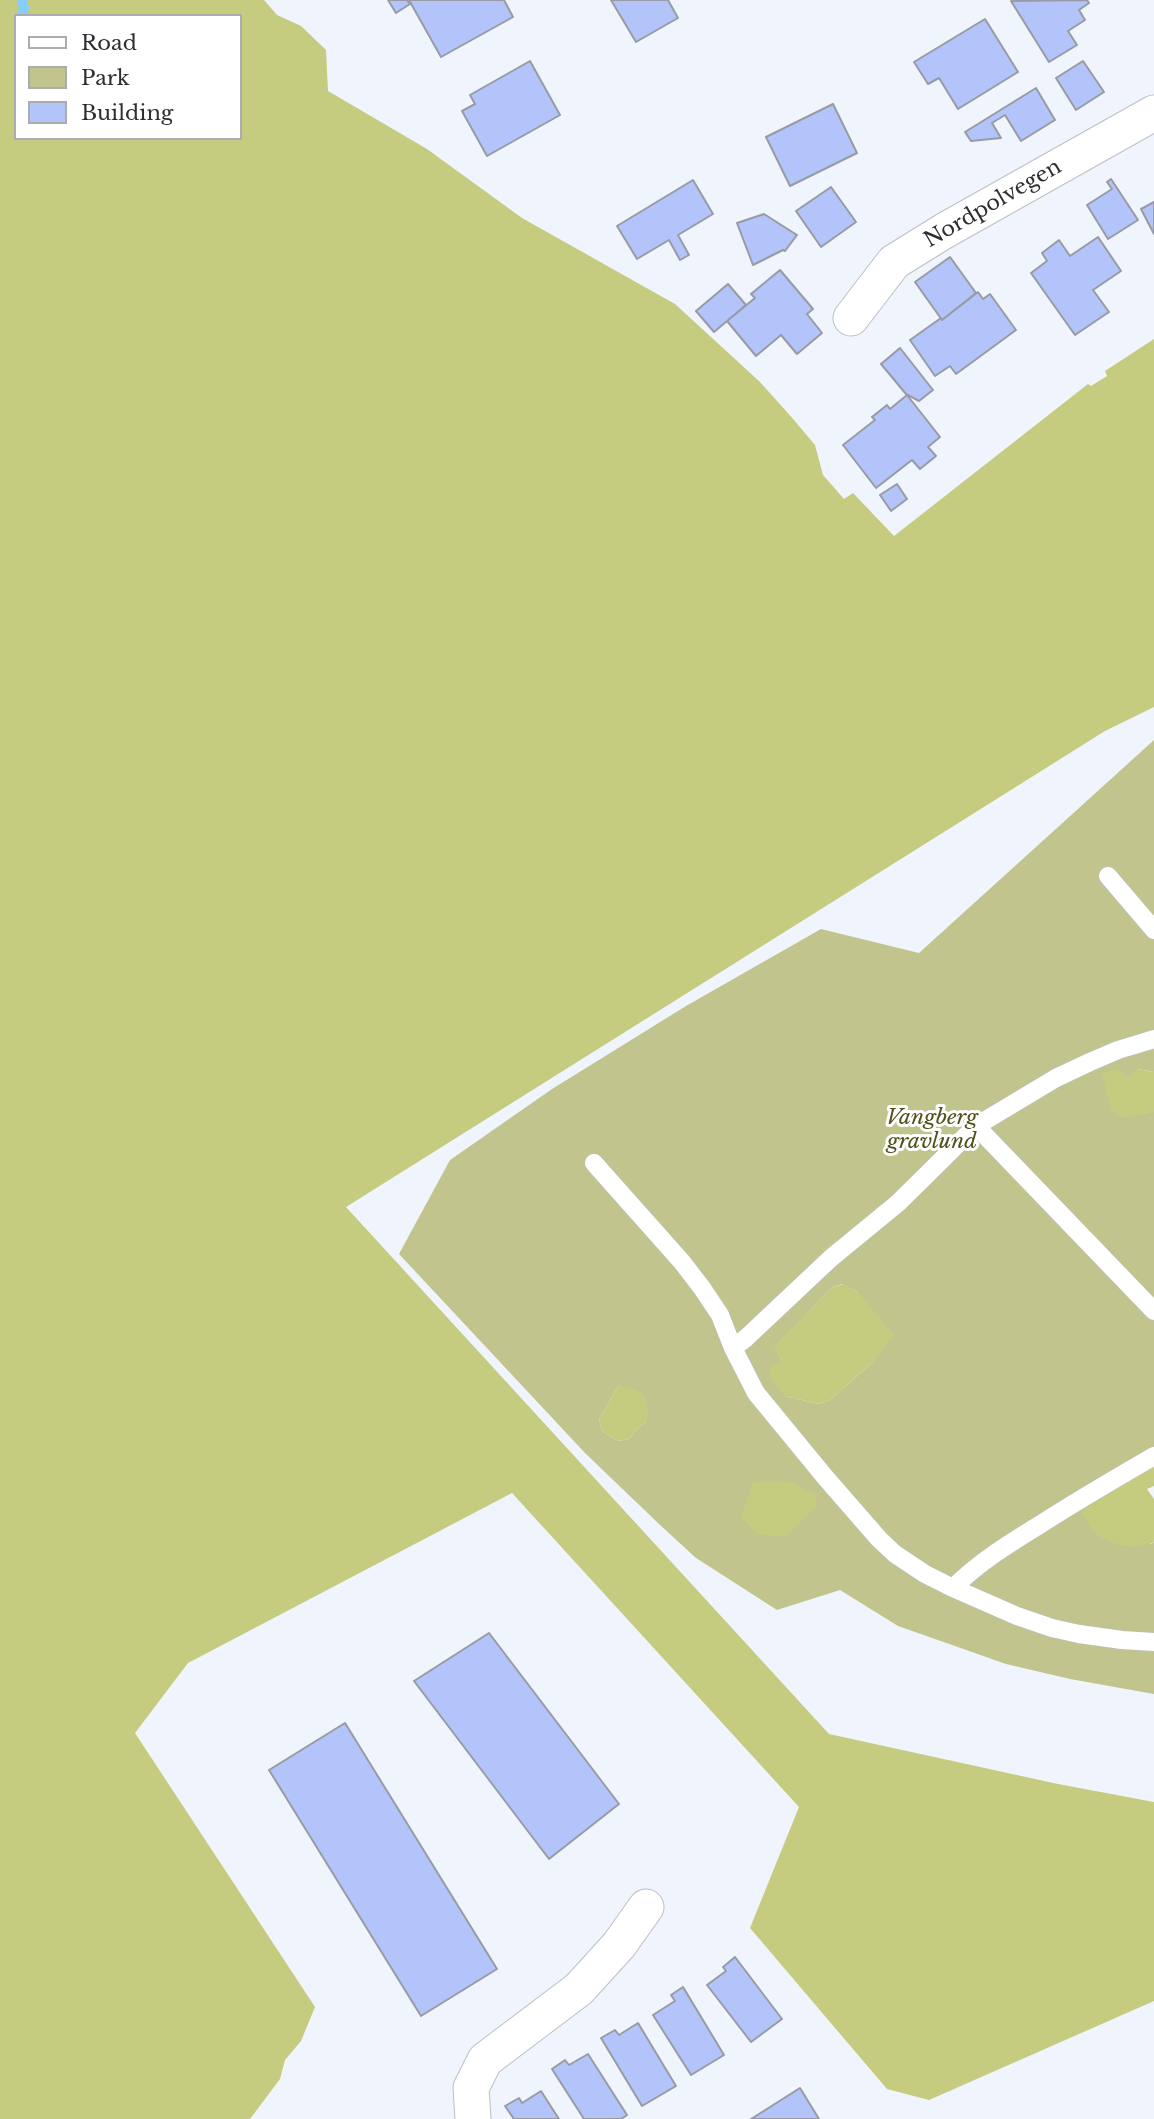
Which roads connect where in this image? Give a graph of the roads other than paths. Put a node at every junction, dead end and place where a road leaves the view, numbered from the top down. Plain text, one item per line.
1 (1154, 113) edge
2 (851, 318) dead end
3 (1108, 876) dead end
4 (1154, 930) edge
5 (1154, 1039) edge
6 (976, 1126) junction
7 (594, 1163) dead end
8 (1154, 1311) edge
9 (733, 1348) junction
10 (1154, 1456) edge
11 (953, 1588) junction
12 (1154, 1642) edge
13 (646, 1907) dead end
14 (473, 2119) edge

1 - 2 street, Nordpolvegen
3 - 4 lane
5 - 6 lane
6 - 8 lane
6 - 9 lane
7 - 9 lane
9 - 11 lane
10 - 11 lane
11 - 12 lane
13 - 14 street

